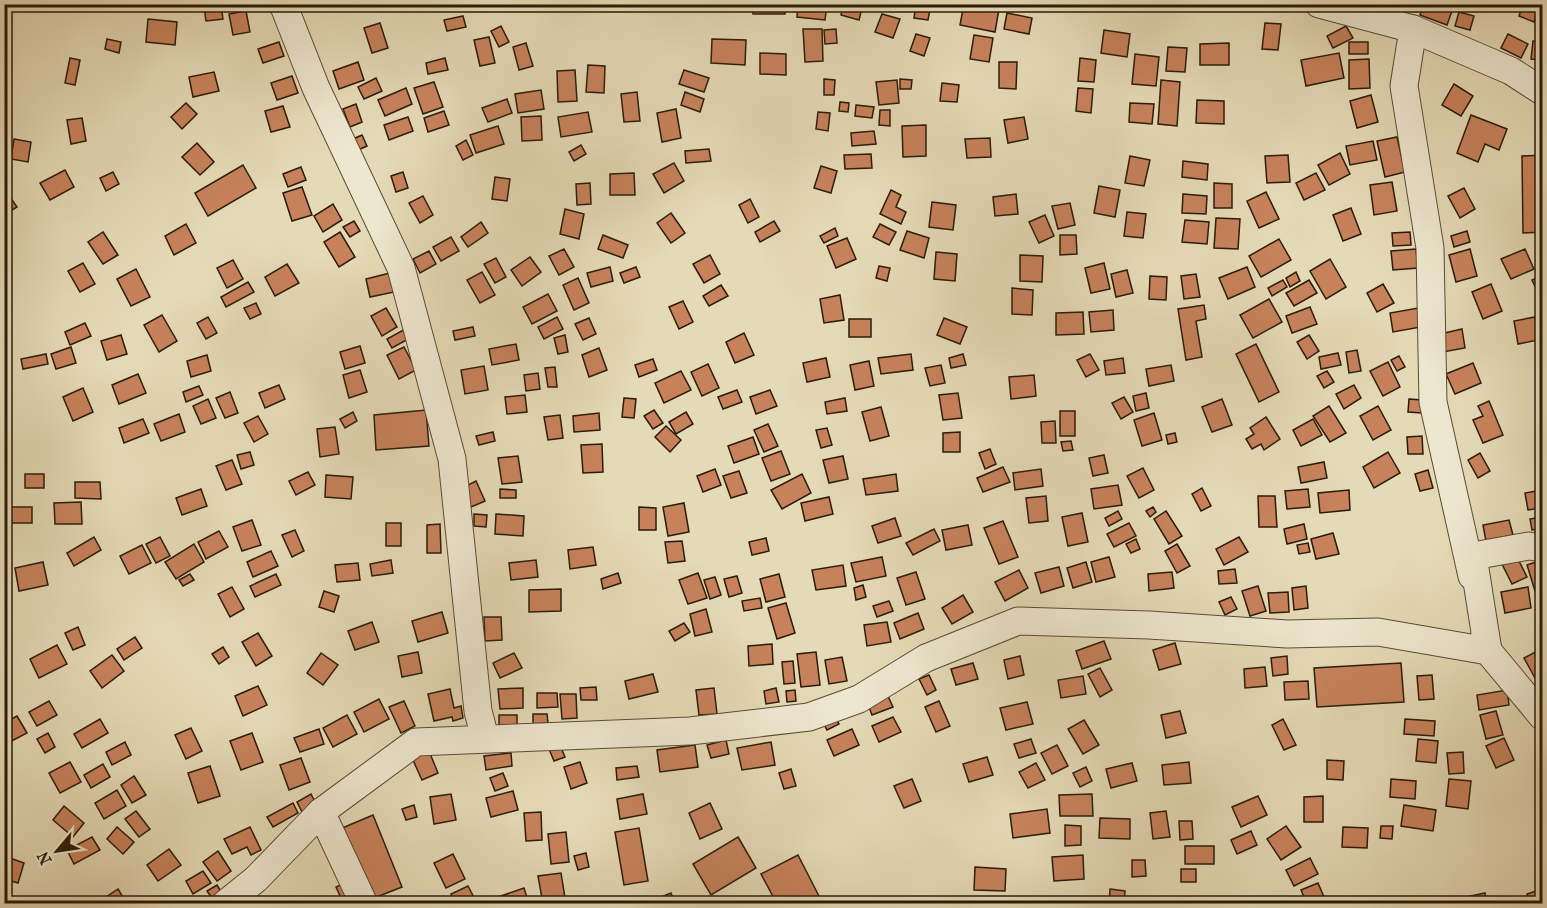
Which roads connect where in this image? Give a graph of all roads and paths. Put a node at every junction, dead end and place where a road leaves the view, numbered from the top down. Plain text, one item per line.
1 (284, 4) edge
2 (1318, 4) edge
3 (1366, 10) edge
4 (1413, 29) junction
5 (1542, 91) edge
6 (1542, 548) edge
7 (1488, 651) junction
8 (1542, 716) edge
9 (485, 738) junction
10 (321, 812) junction
11 (225, 903) edge
12 (364, 903) edge

1 - 9 street
2 - 3 street
3 - 4 street
4 - 5 street
4 - 7 street
6 - 7 street
7 - 8 street
7 - 9 street
9 - 10 street
10 - 11 street
10 - 12 street

